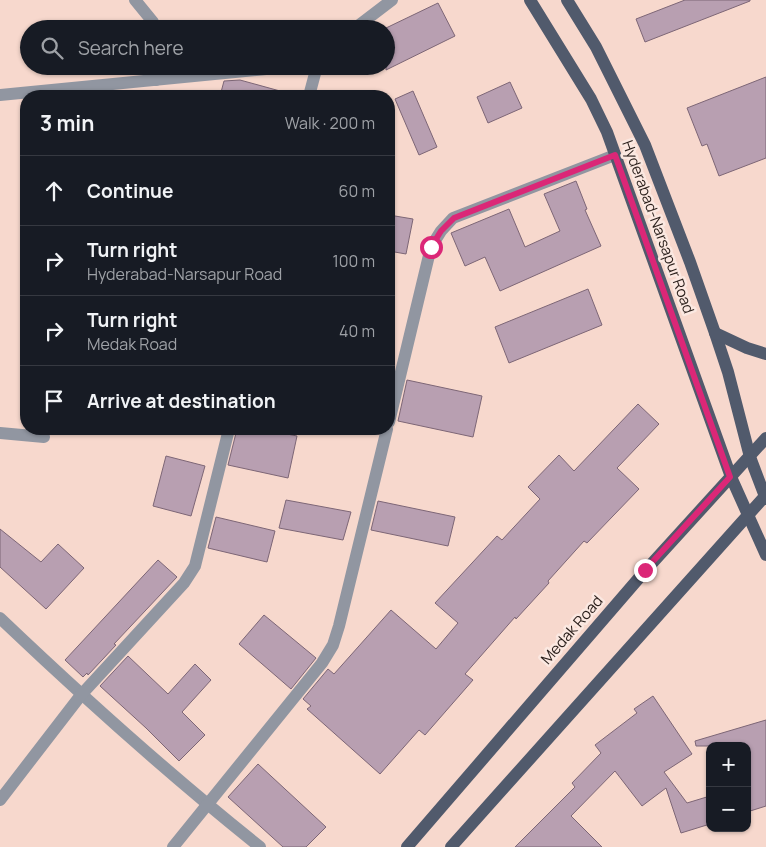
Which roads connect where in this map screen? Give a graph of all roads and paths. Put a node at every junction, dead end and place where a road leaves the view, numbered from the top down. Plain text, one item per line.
1 (135, 0) edge
2 (392, 0) edge
3 (530, 0) edge
4 (567, 0) edge
5 (151, 20) edge
6 (366, 20) edge
7 (156, 75) edge
8 (206, 75) edge
9 (315, 75) edge
10 (156, 80) junction
11 (52, 90) edge
12 (311, 90) edge
13 (20, 93) edge
14 (0, 95) edge
15 (615, 155) junction
16 (715, 333) junction
17 (766, 354) edge
18 (395, 397) edge
19 (0, 433) edge
20 (20, 435) edge
21 (22, 435) edge
22 (228, 435) edge
23 (386, 435) edge
24 (44, 437) dead end
25 (766, 438) edge
26 (750, 457) junction
27 (730, 477) junction
28 (766, 497) edge
29 (748, 514) junction
30 (766, 555) edge
31 (0, 618) edge
32 (81, 695) junction
33 (0, 800) edge
34 (207, 805) junction
35 (173, 847) edge
36 (260, 847) edge
37 (407, 847) edge
38 (451, 847) edge

1 - 5 street
2 - 6 street
3 - 15 main road, Hyderabad-Narsapur Road
4 - 16 main road, Hyderabad-Narsapur Road
7 - 10 street
8 - 10 street
9 - 12 street
10 - 11 street
13 - 14 street
15 - 18 street
15 - 27 main road, Hyderabad-Narsapur Road
16 - 17 main road
16 - 26 main road, Hyderabad-Narsapur Road
19 - 20 street
21 - 24 street
22 - 32 street
23 - 34 street
25 - 26 main road, Medak Road
26 - 27 main road, Medak Road
26 - 28 main road, Hyderabad-Narsapur Road
27 - 29 main road, Hyderabad-Narsapur Road
27 - 37 main road, Medak Road
28 - 29 main road
29 - 30 main road, Hyderabad-Narsapur Road
29 - 38 main road
31 - 32 street
32 - 33 street
32 - 34 street
34 - 35 street
34 - 36 street

